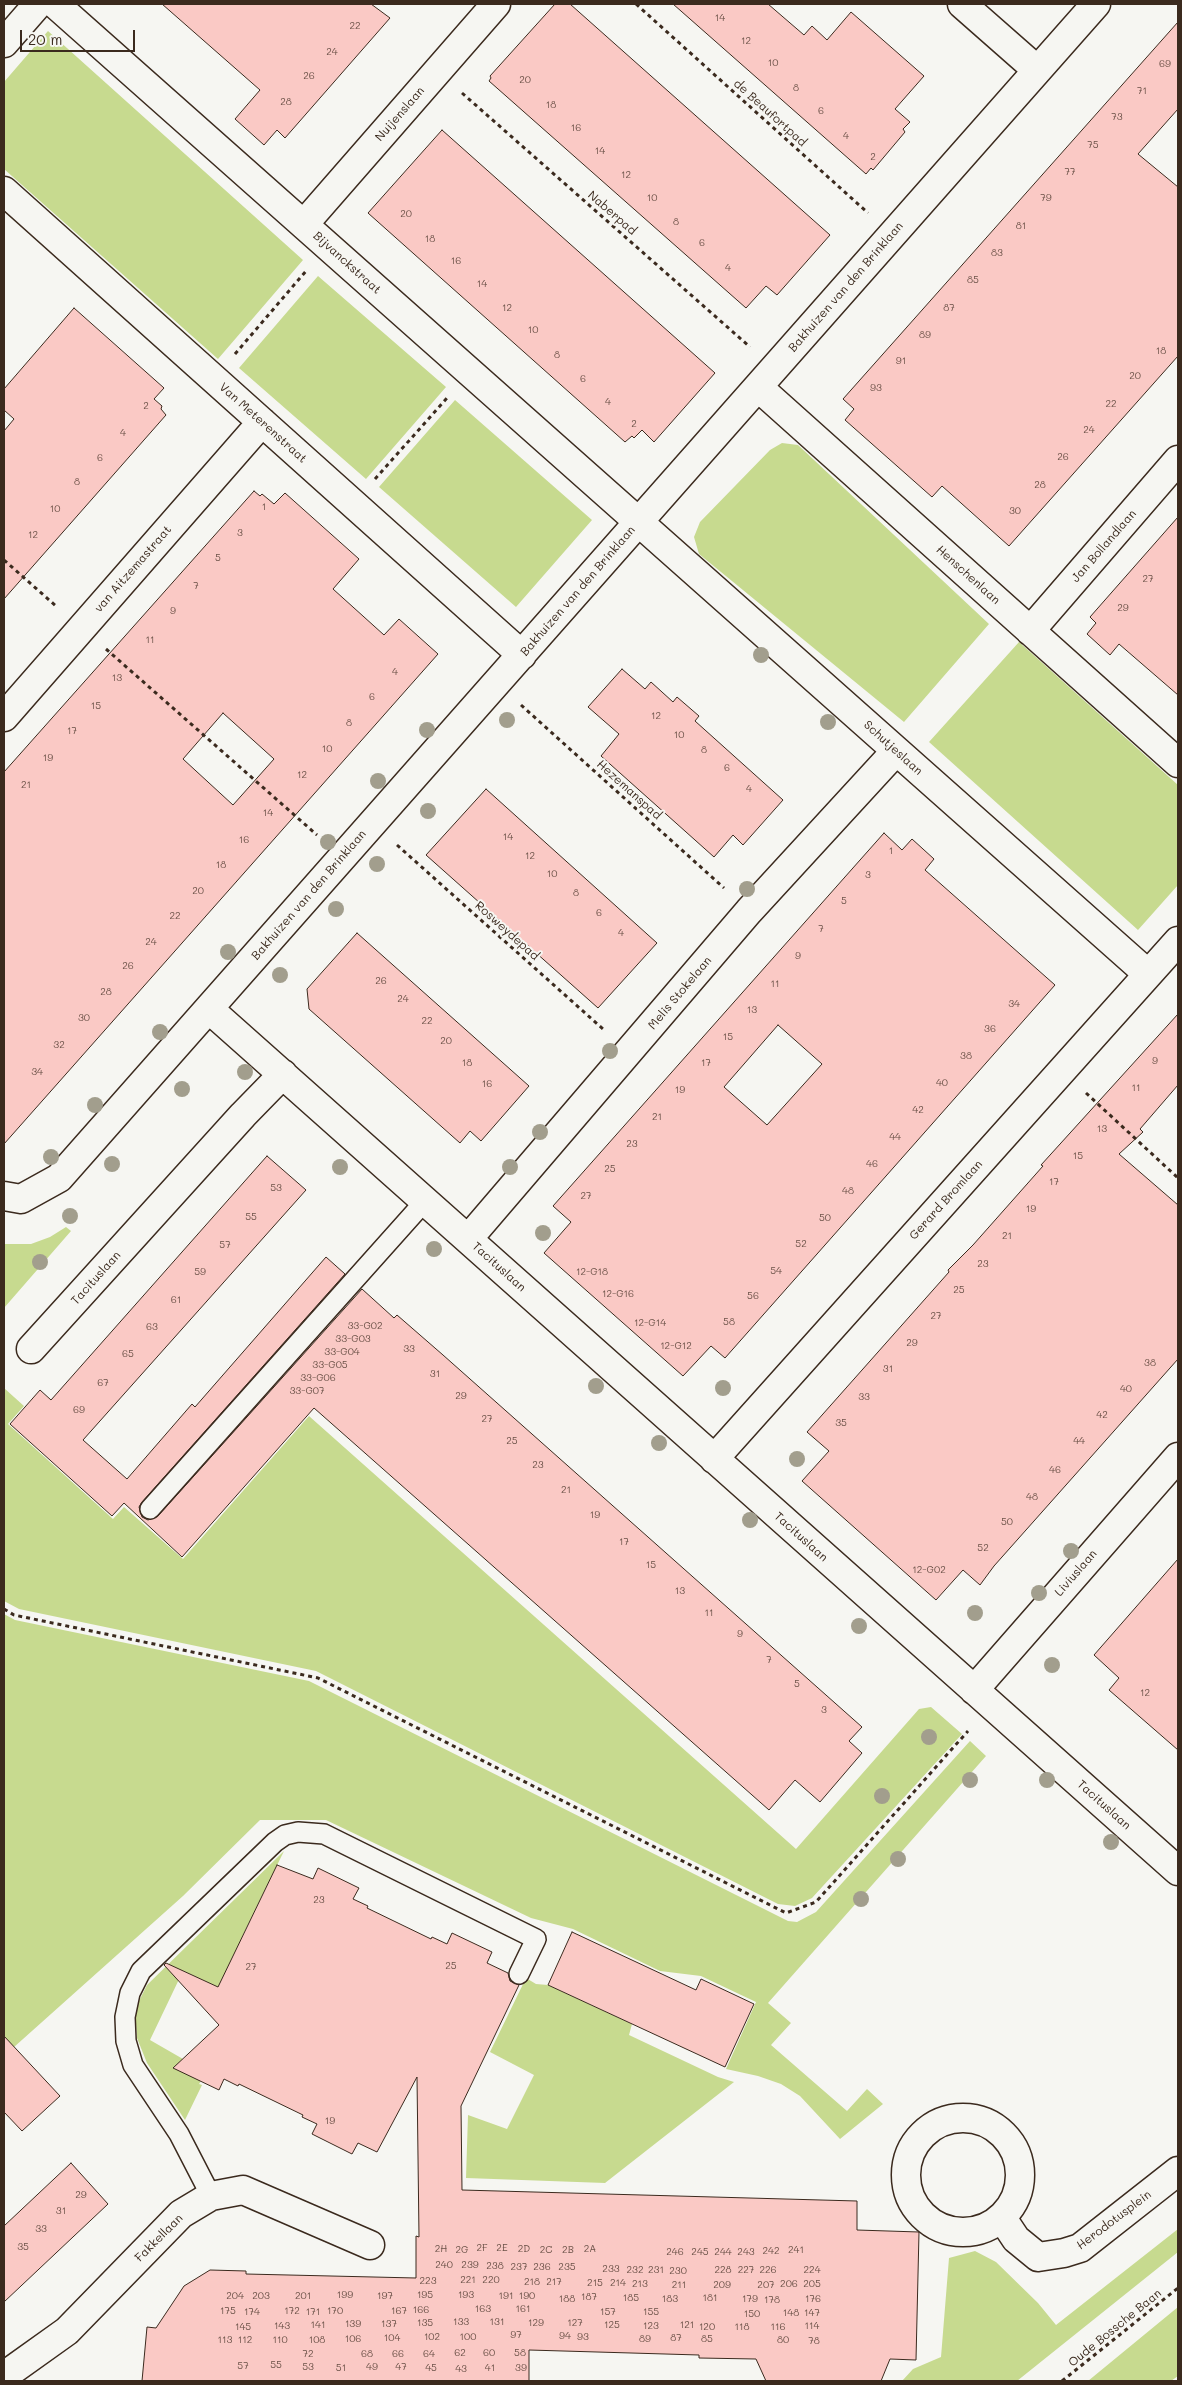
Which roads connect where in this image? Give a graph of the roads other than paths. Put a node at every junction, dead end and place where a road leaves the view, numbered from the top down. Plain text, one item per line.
1 (38, 4) edge
2 (55, 4) edge
3 (496, 4) edge
4 (962, 4) edge
5 (1096, 4) edge
6 (4, 43) edge
7 (1038, 70) junction
8 (4, 191) edge
9 (304, 224) junction
10 (766, 378) junction
11 (262, 422) junction
12 (1178, 460) edge
13 (639, 522) junction
14 (1030, 631) junction
15 (522, 654) junction
16 (4, 717) edge
17 (896, 751) junction
18 (1178, 763) edge
19 (1178, 941) edge
20 (1148, 974) junction
21 (209, 1009) junction
22 (283, 1074) junction
23 (4, 1196) edge
24 (425, 1201) junction
25 (468, 1239) junction
26 (31, 1349) dead end
27 (1178, 1457) edge
28 (714, 1459) junction
29 (150, 1509) dead end
30 (981, 1696) junction
31 (1178, 1871) edge
32 (519, 1974) dead end
33 (1178, 2171) edge
34 (211, 2196) junction
35 (1002, 2218) junction
36 (370, 2245) dead end
37 (4, 2376) edge

1 - 6 street
2 - 9 street, Bijvanckstraat
3 - 9 street, Nuijenslaan
4 - 7 street
5 - 7 street, Bakhuizen van den Brinklaan
7 - 10 street, Bakhuizen van den Brinklaan
8 - 11 street, Van Meterenstraat
9 - 13 street, Bijvanckstraat
10 - 13 street, Bakhuizen van den Brinklaan
10 - 14 street, Henschenlaan
11 - 15 street, Van Meterenstraat
11 - 16 street, van Aitzemastraat
12 - 14 street, Jan Bollandlaan
13 - 15 street, Bakhuizen van den Brinklaan
13 - 17 street, Schutjeslaan
14 - 18 street, Henschenlaan
15 - 21 street, Bakhuizen van den Brinklaan
17 - 20 street, Schutjeslaan
17 - 25 street, Melis Stokelaan
19 - 20 street, Gerard Bromlaan
20 - 28 street, Gerard Bromlaan
21 - 22 street, Tacituslaan
21 - 23 street, Bakhuizen van den Brinklaan
22 - 24 street, Tacituslaan
22 - 26 street, Tacituslaan
24 - 25 street, Tacituslaan
24 - 29 lane
25 - 28 street, Tacituslaan
27 - 30 street, Liviuslaan
28 - 30 street, Tacituslaan
30 - 31 street, Tacituslaan
32 - 34 lane
33 - 35 street, Herodotusplein
34 - 36 street, Fakkellaan
34 - 37 street, Fakkellaan
35 - 35 street

